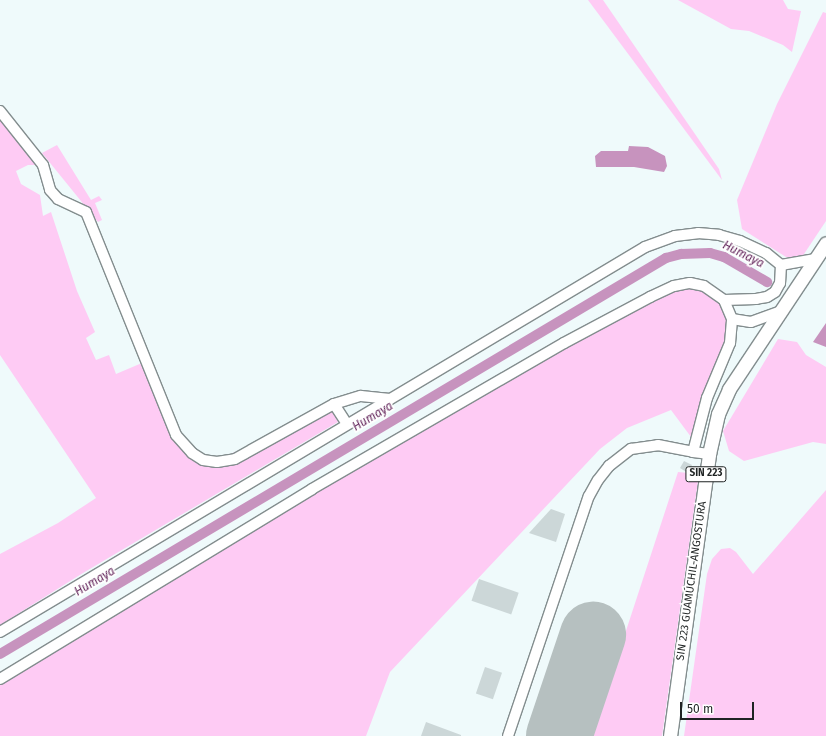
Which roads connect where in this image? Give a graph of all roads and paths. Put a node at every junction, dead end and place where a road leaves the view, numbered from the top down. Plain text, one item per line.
1 (0, 111) edge
2 (826, 243) edge
3 (815, 259) junction
4 (781, 266) junction
5 (724, 300) junction
6 (783, 311) junction
7 (732, 319) junction
8 (390, 399) junction
9 (334, 404) junction
10 (347, 424) junction
11 (693, 452) junction
12 (709, 454) junction
13 (0, 632) edge
14 (0, 679) edge
15 (508, 736) edge
16 (670, 736) edge

1 - 9 street
2 - 3 main road, SIN 223 GUAMÚCHIL-ANGOSTURA / SIN 223
3 - 4 street
3 - 6 main road, SIN 223 GUAMÚCHIL-ANGOSTURA / SIN 223
4 - 5 street
4 - 8 street
5 - 7 street
5 - 14 street
6 - 7 street
6 - 12 main road, SIN 223 GUAMÚCHIL-ANGOSTURA / SIN 223
7 - 11 street
8 - 9 street
8 - 10 street
9 - 10 street
10 - 13 street
11 - 12 street
11 - 15 street
12 - 16 main road, SIN 223 GUAMÚCHIL-ANGOSTURA / SIN 223

